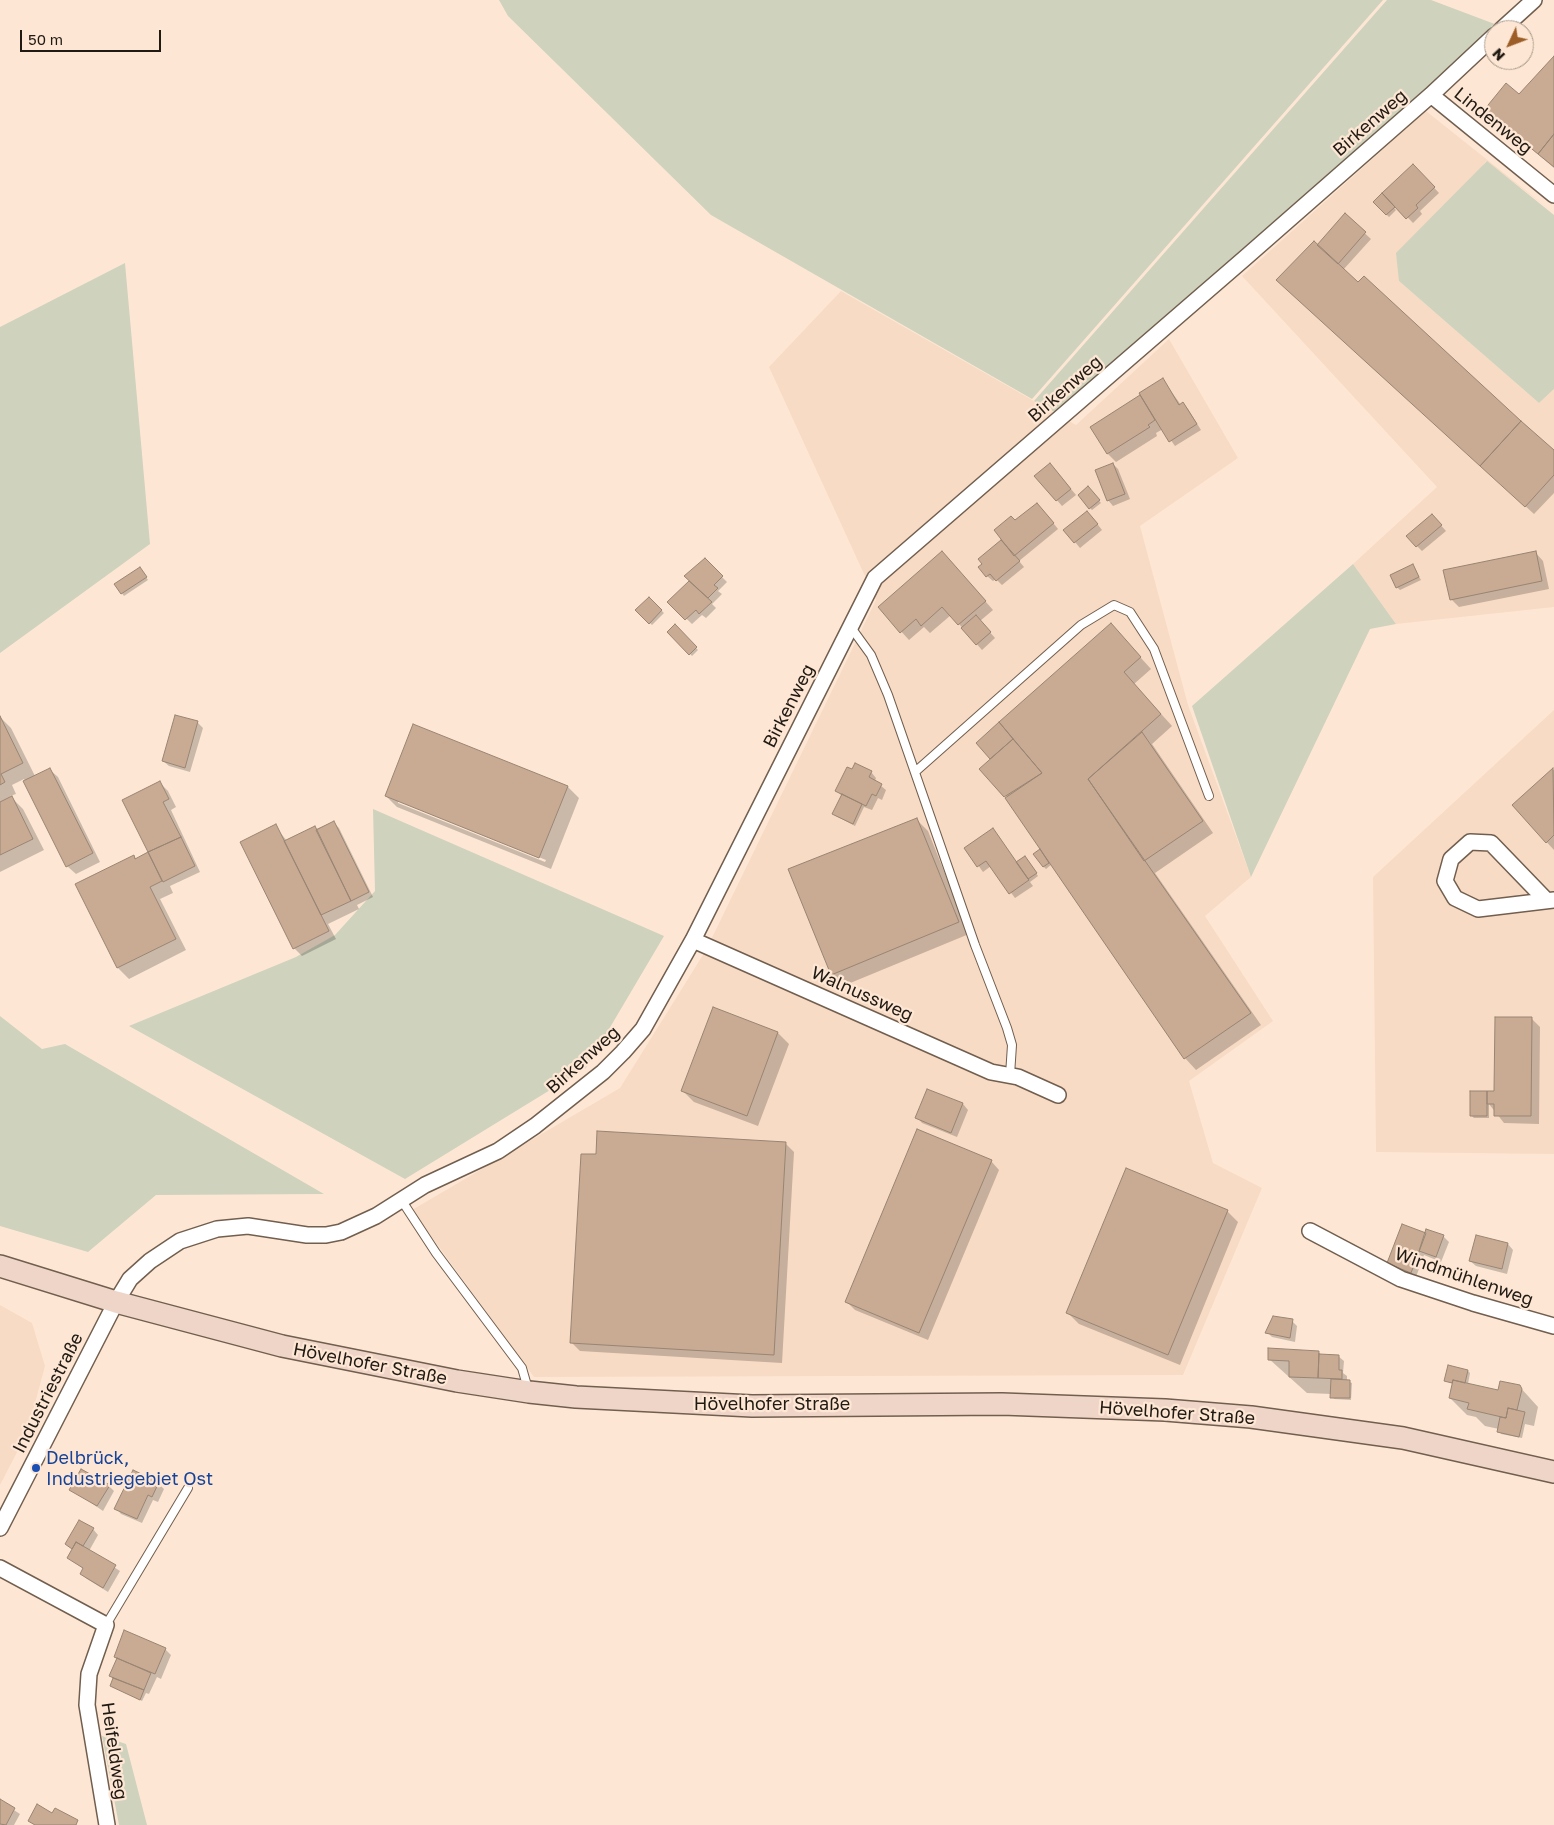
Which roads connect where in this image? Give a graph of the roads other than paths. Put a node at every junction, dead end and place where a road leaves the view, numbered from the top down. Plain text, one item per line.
1 (1534, 0) edge
2 (1512, 20) edge
3 (1484, 45) edge
4 (1431, 95) junction
5 (1554, 195) edge
6 (850, 626) junction
7 (915, 772) junction
8 (1210, 796) dead end
9 (1550, 900) edge
10 (693, 940) junction
11 (1014, 1076) junction
12 (1058, 1095) dead end
13 (402, 1201) junction
14 (1310, 1231) dead end
15 (0, 1266) edge
16 (116, 1302) junction
17 (1554, 1326) edge
18 (529, 1392) junction
19 (1554, 1472) edge
20 (188, 1488) dead end
21 (0, 1528) edge
22 (0, 1568) edge
23 (106, 1626) junction
24 (107, 1825) edge

1 - 2 street
3 - 4 street, Birkenweg
4 - 5 street, Lindenweg
4 - 6 street, Birkenweg
6 - 7 lane
6 - 10 street, Birkenweg
7 - 8 lane
7 - 11 lane
9 - 9 street
10 - 11 street, Walnussweg
10 - 13 street, Birkenweg
11 - 12 street
13 - 16 street, Birkenweg
13 - 18 lane
14 - 17 street, Windmühlenweg
15 - 16 main road, Hövelhofer Straße
16 - 18 main road, Hövelhofer Straße
16 - 21 street, Industriestraße
18 - 19 main road, Hövelhofer Straße
20 - 23 lane
22 - 23 street
23 - 24 street, Heifeldweg

